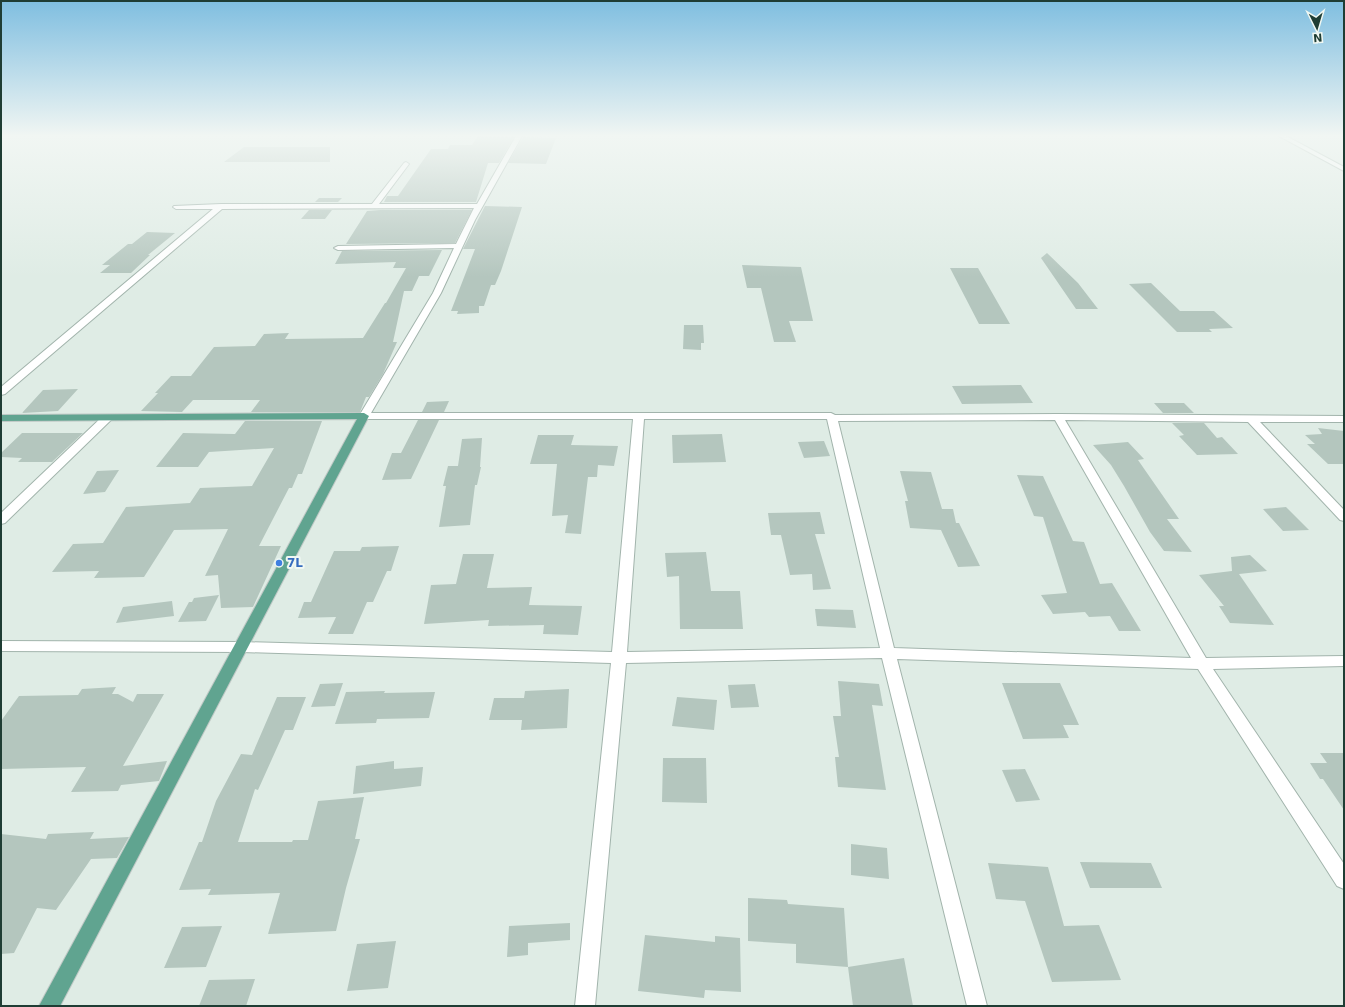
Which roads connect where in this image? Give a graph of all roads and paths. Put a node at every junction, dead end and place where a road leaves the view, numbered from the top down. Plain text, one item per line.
1 (392, 183) edge
2 (492, 183) edge
3 (375, 205) junction
4 (221, 206) junction
5 (479, 206) junction
6 (176, 207) dead end
7 (459, 246) junction
8 (338, 248) dead end
9 (1, 392) edge
10 (364, 416) junction
11 (639, 416) junction
12 (1058, 417) junction
13 (1, 418) edge
14 (107, 418) junction
15 (832, 418) junction
16 (1251, 419) junction
17 (1344, 419) edge
18 (1344, 517) edge
19 (1, 520) edge
20 (1, 646) edge
21 (242, 647) junction
22 (888, 653) junction
23 (620, 658) junction
24 (1344, 661) edge
25 (1202, 664) junction
26 (1344, 880) edge
27 (49, 1006) edge
28 (585, 1006) edge
29 (977, 1006) edge

1 - 3 street
2 - 5 street
3 - 4 street
3 - 5 street
4 - 6 street
4 - 9 street
5 - 7 street
7 - 8 street
7 - 10 street
10 - 11 street
10 - 14 main road
10 - 21 main road
11 - 15 street
11 - 23 street
12 - 15 street
12 - 16 street
12 - 25 street
13 - 14 main road
14 - 19 street
15 - 22 street
16 - 17 street
16 - 18 street
20 - 21 street
21 - 23 street
21 - 27 main road
22 - 23 street
22 - 25 street
22 - 29 street
23 - 28 street
24 - 25 street
25 - 26 street

